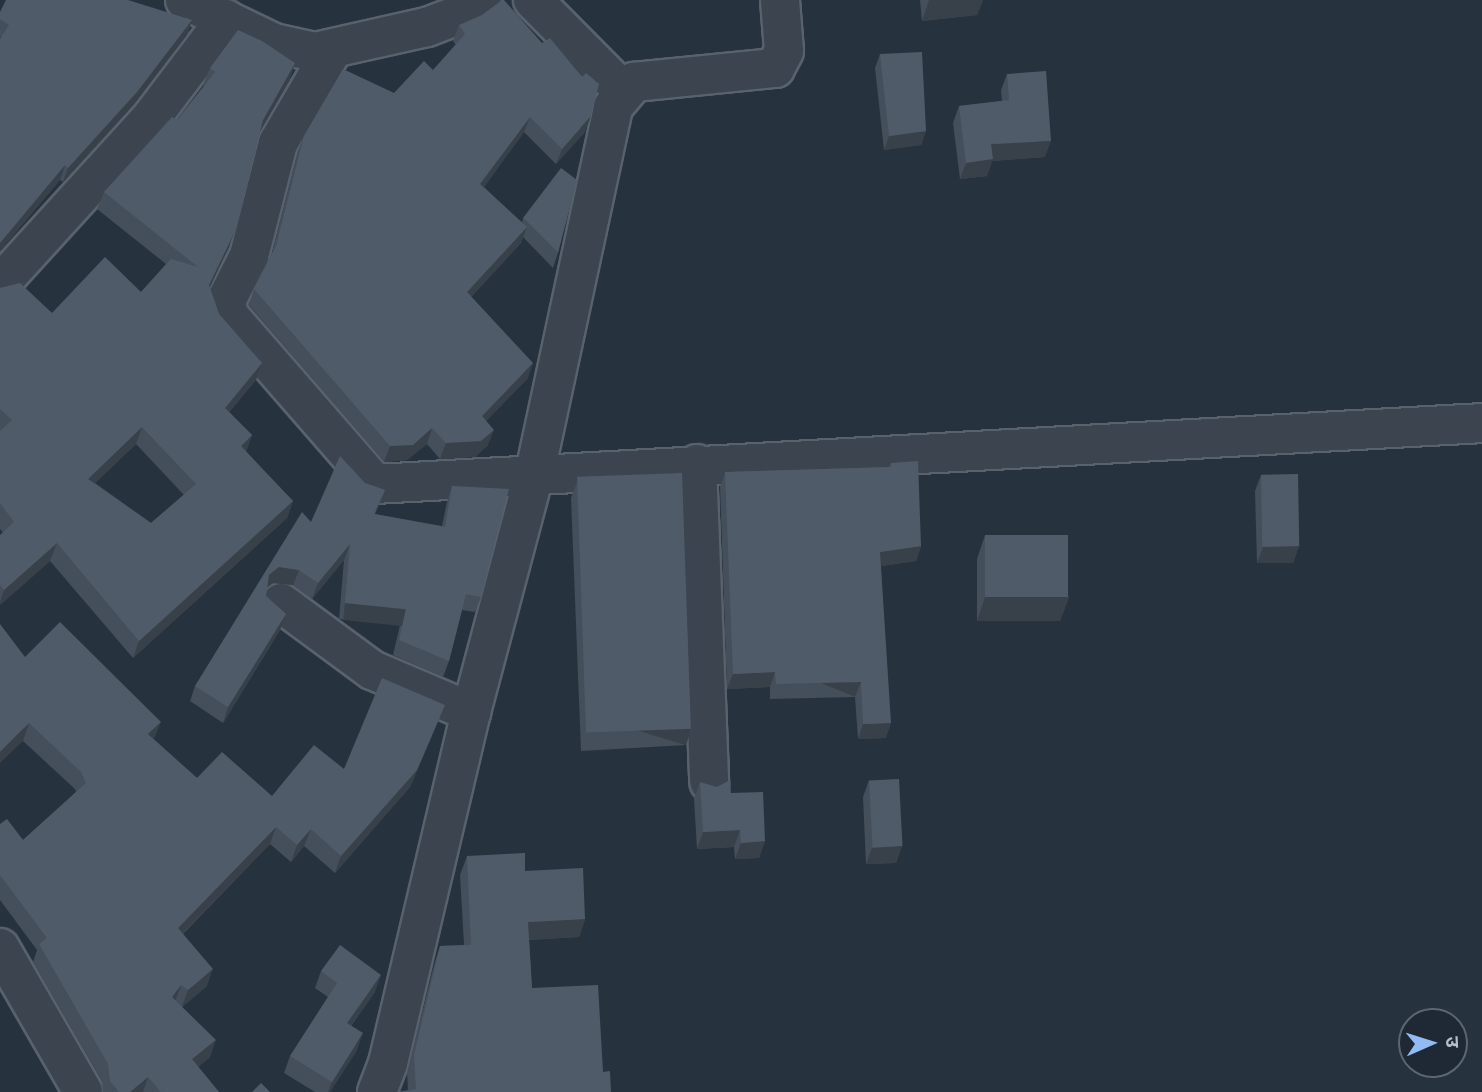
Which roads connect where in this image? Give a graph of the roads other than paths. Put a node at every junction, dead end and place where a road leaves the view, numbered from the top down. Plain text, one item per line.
1 (187, 0) edge
2 (482, 0) edge
3 (533, 0) edge
4 (780, 0) edge
5 (226, 19) junction
6 (333, 49) junction
7 (623, 91) junction
8 (0, 284) edge
9 (1482, 423) edge
10 (697, 464) junction
11 (535, 472) junction
12 (281, 603) dead end
13 (471, 712) junction
14 (709, 782) edge
15 (0, 948) edge
16 (83, 1092) edge
17 (377, 1092) edge

1 - 5 street
2 - 6 street
3 - 7 street
4 - 7 street
5 - 6 street
5 - 8 street
6 - 11 street
7 - 11 street
9 - 10 street
10 - 11 street
10 - 14 street
11 - 13 street
12 - 13 street
13 - 17 street
15 - 16 street

